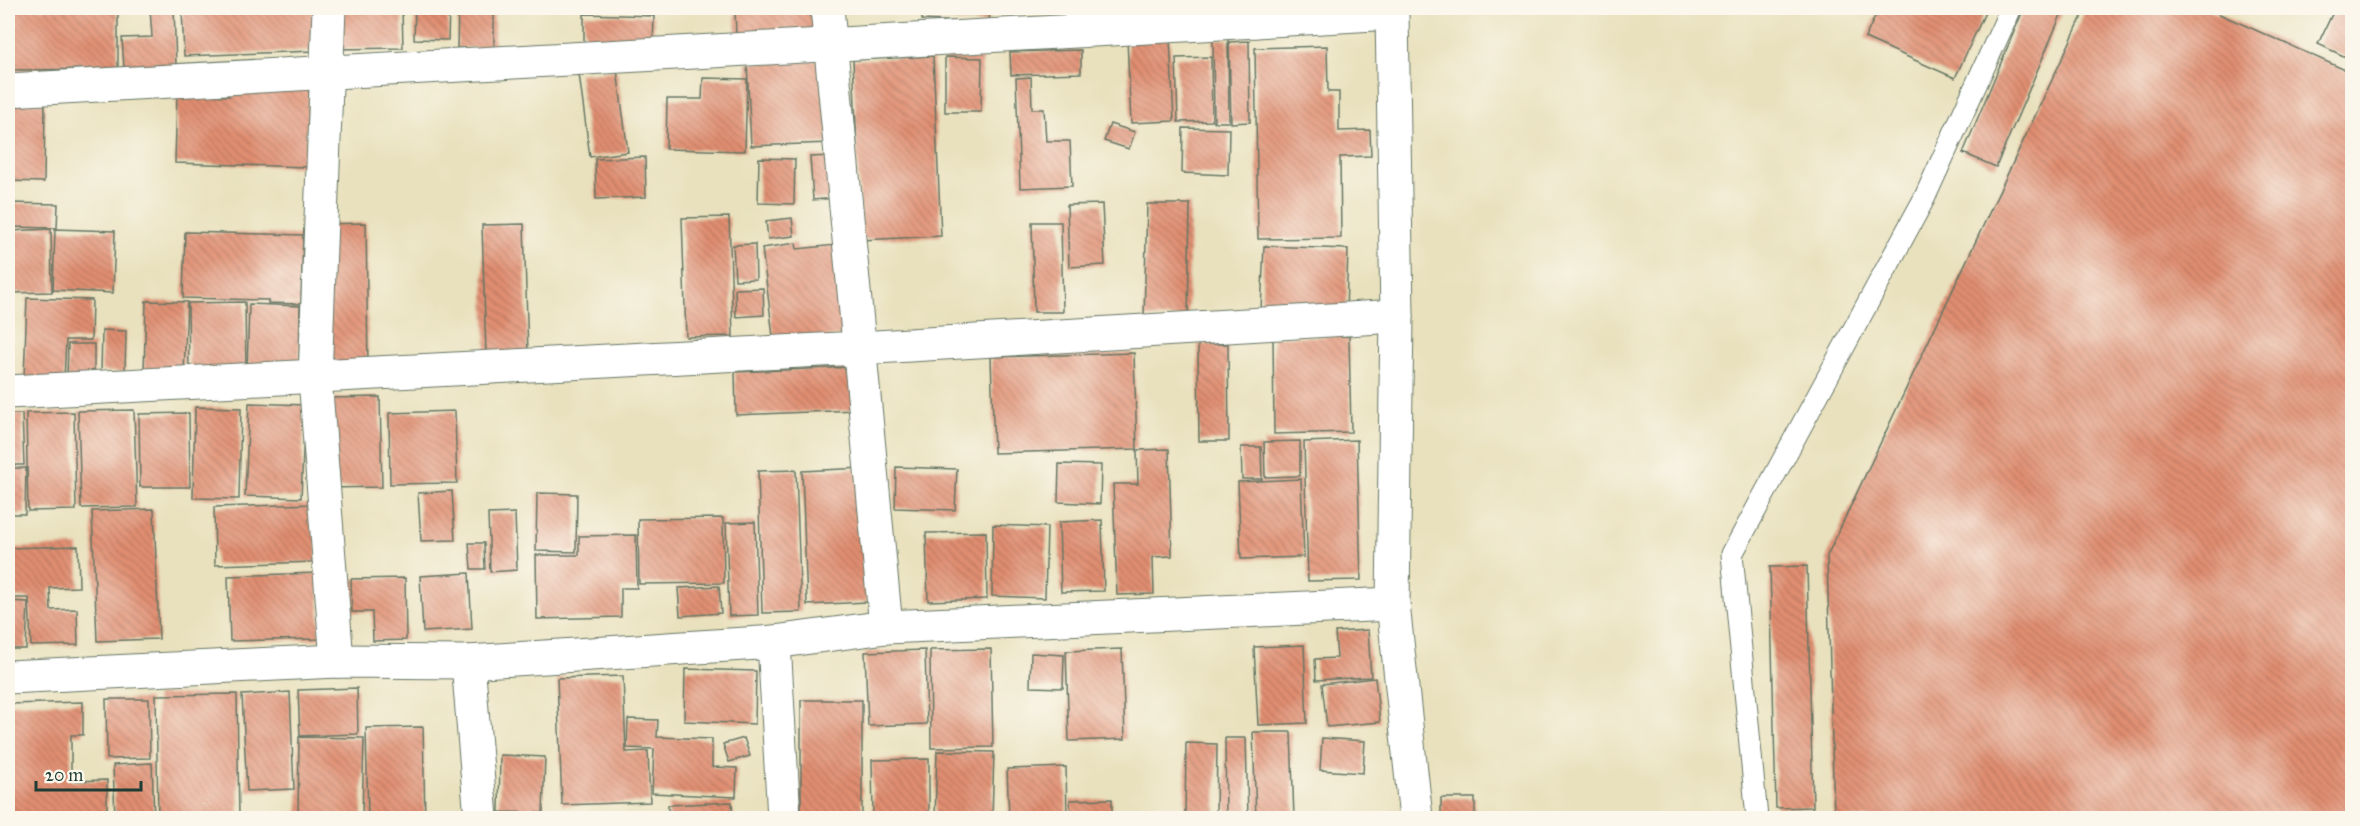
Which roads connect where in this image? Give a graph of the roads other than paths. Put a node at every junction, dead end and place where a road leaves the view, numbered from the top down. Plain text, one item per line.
1 (329, 8) edge
2 (826, 8) edge
3 (2011, 8) edge
4 (1256, 14) edge
5 (830, 43) junction
6 (328, 73) junction
7 (8, 90) edge
8 (1397, 316) junction
9 (859, 348) junction
10 (315, 378) junction
11 (8, 392) edge
12 (1393, 604) junction
13 (885, 627) junction
14 (774, 642) junction
15 (337, 661) junction
16 (468, 662) junction
17 (8, 677) edge
18 (481, 819) edge
19 (784, 819) edge
20 (1416, 819) edge
21 (1757, 819) edge

1 - 6 street
2 - 5 street
3 - 21 lane
4 - 5 street
4 - 8 street
5 - 6 street
5 - 9 street
6 - 7 street
6 - 10 street
8 - 9 street
8 - 12 street
9 - 10 street
9 - 13 street
10 - 11 street
10 - 15 street
12 - 13 street
12 - 20 street
13 - 14 street
14 - 16 street
14 - 19 street
15 - 16 street
15 - 17 street
16 - 18 street

